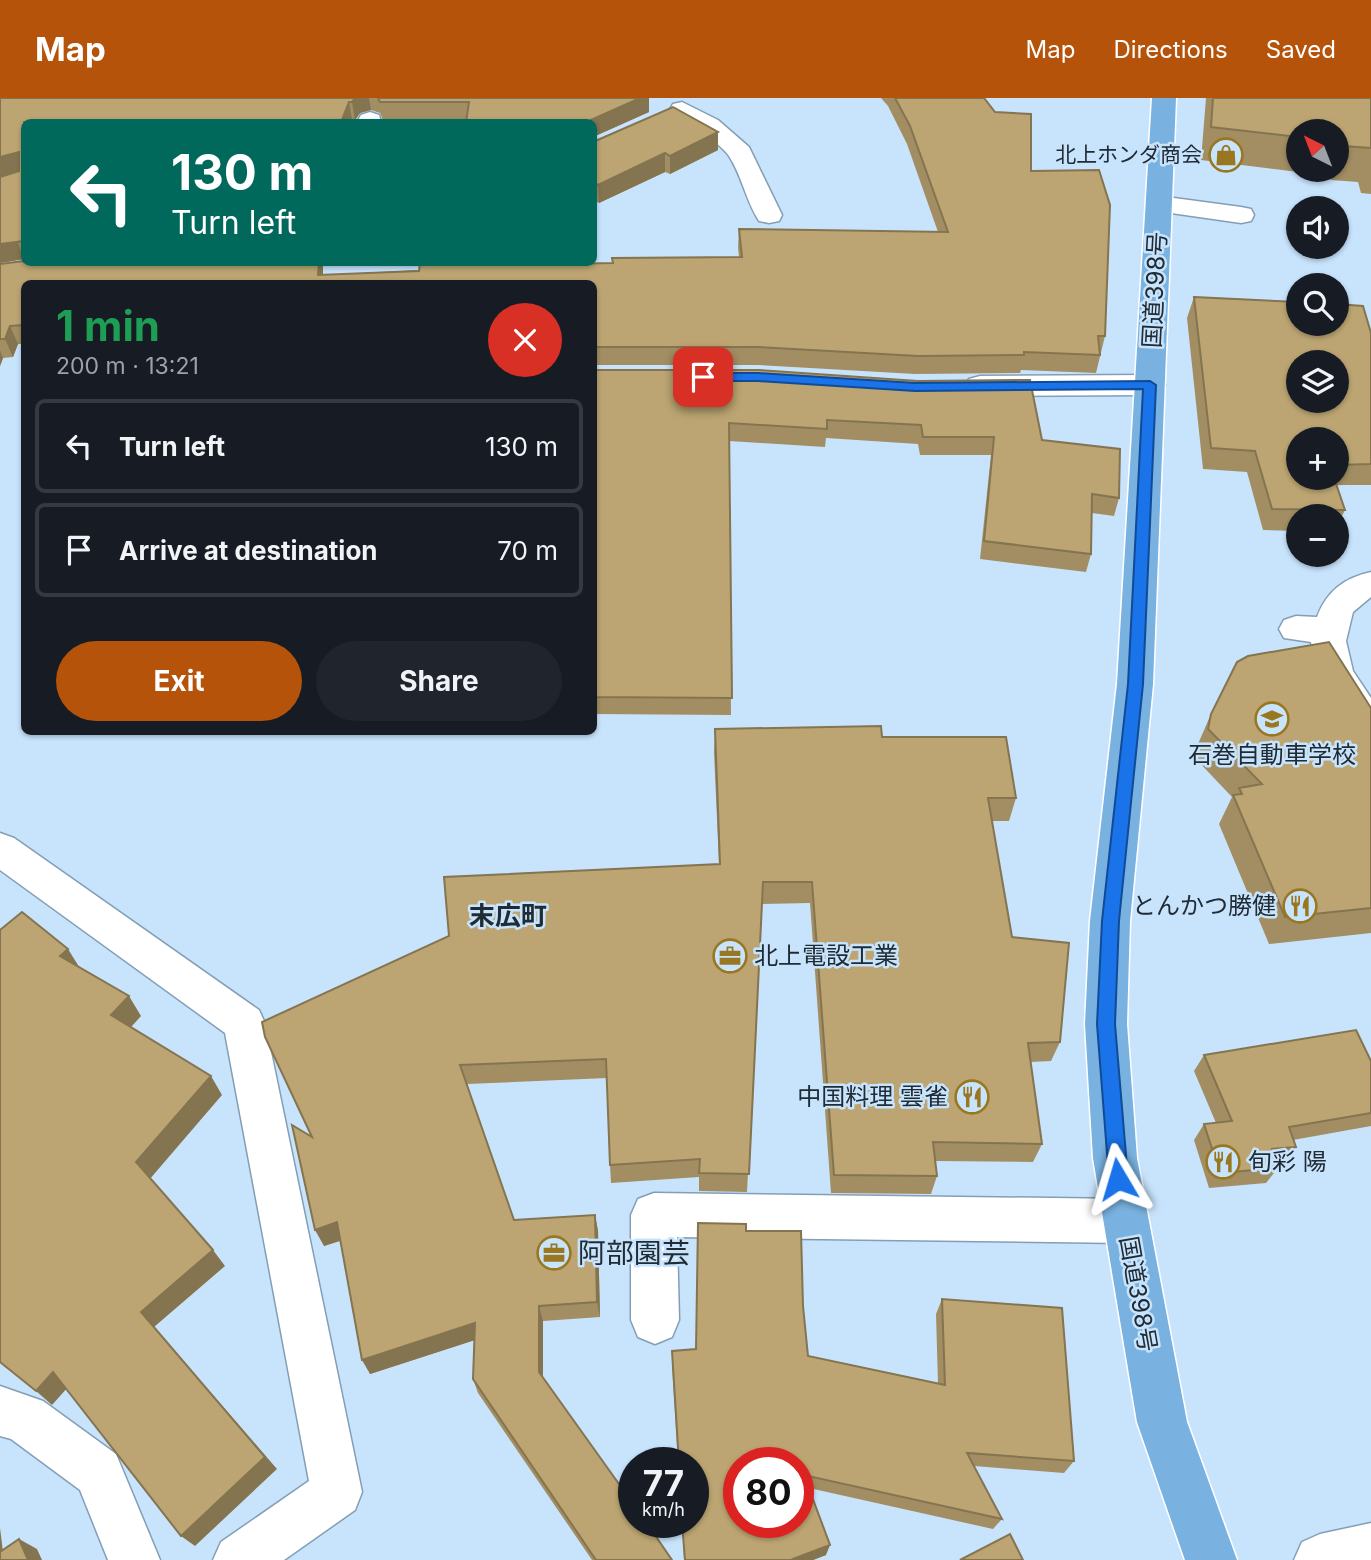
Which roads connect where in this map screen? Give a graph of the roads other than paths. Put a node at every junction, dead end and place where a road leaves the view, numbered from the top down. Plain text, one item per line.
1 (706, 98) edge
2 (1164, 98) edge
3 (682, 109) junction
4 (656, 121) edge
5 (1159, 204) junction
6 (769, 215) dead end
7 (1241, 215) dead end
8 (1150, 385) junction
9 (955, 386) edge
10 (1371, 584) edge
11 (1371, 726) edge
12 (0, 849) edge
13 (1125, 1221) junction
14 (655, 1320) dead end
15 (0, 1411) edge
16 (1371, 1549) edge
17 (134, 1560) edge
18 (239, 1560) edge
19 (1211, 1560) edge
20 (1320, 1560) edge

1 - 3 street
2 - 5 highway, 国道398号
3 - 4 street
3 - 6 street
5 - 7 street
5 - 8 highway, 国道398号
8 - 9 street
8 - 13 highway, 国道398号
10 - 11 street
12 - 18 street
13 - 14 street
13 - 19 highway, 国道398号
15 - 17 street
16 - 20 street

